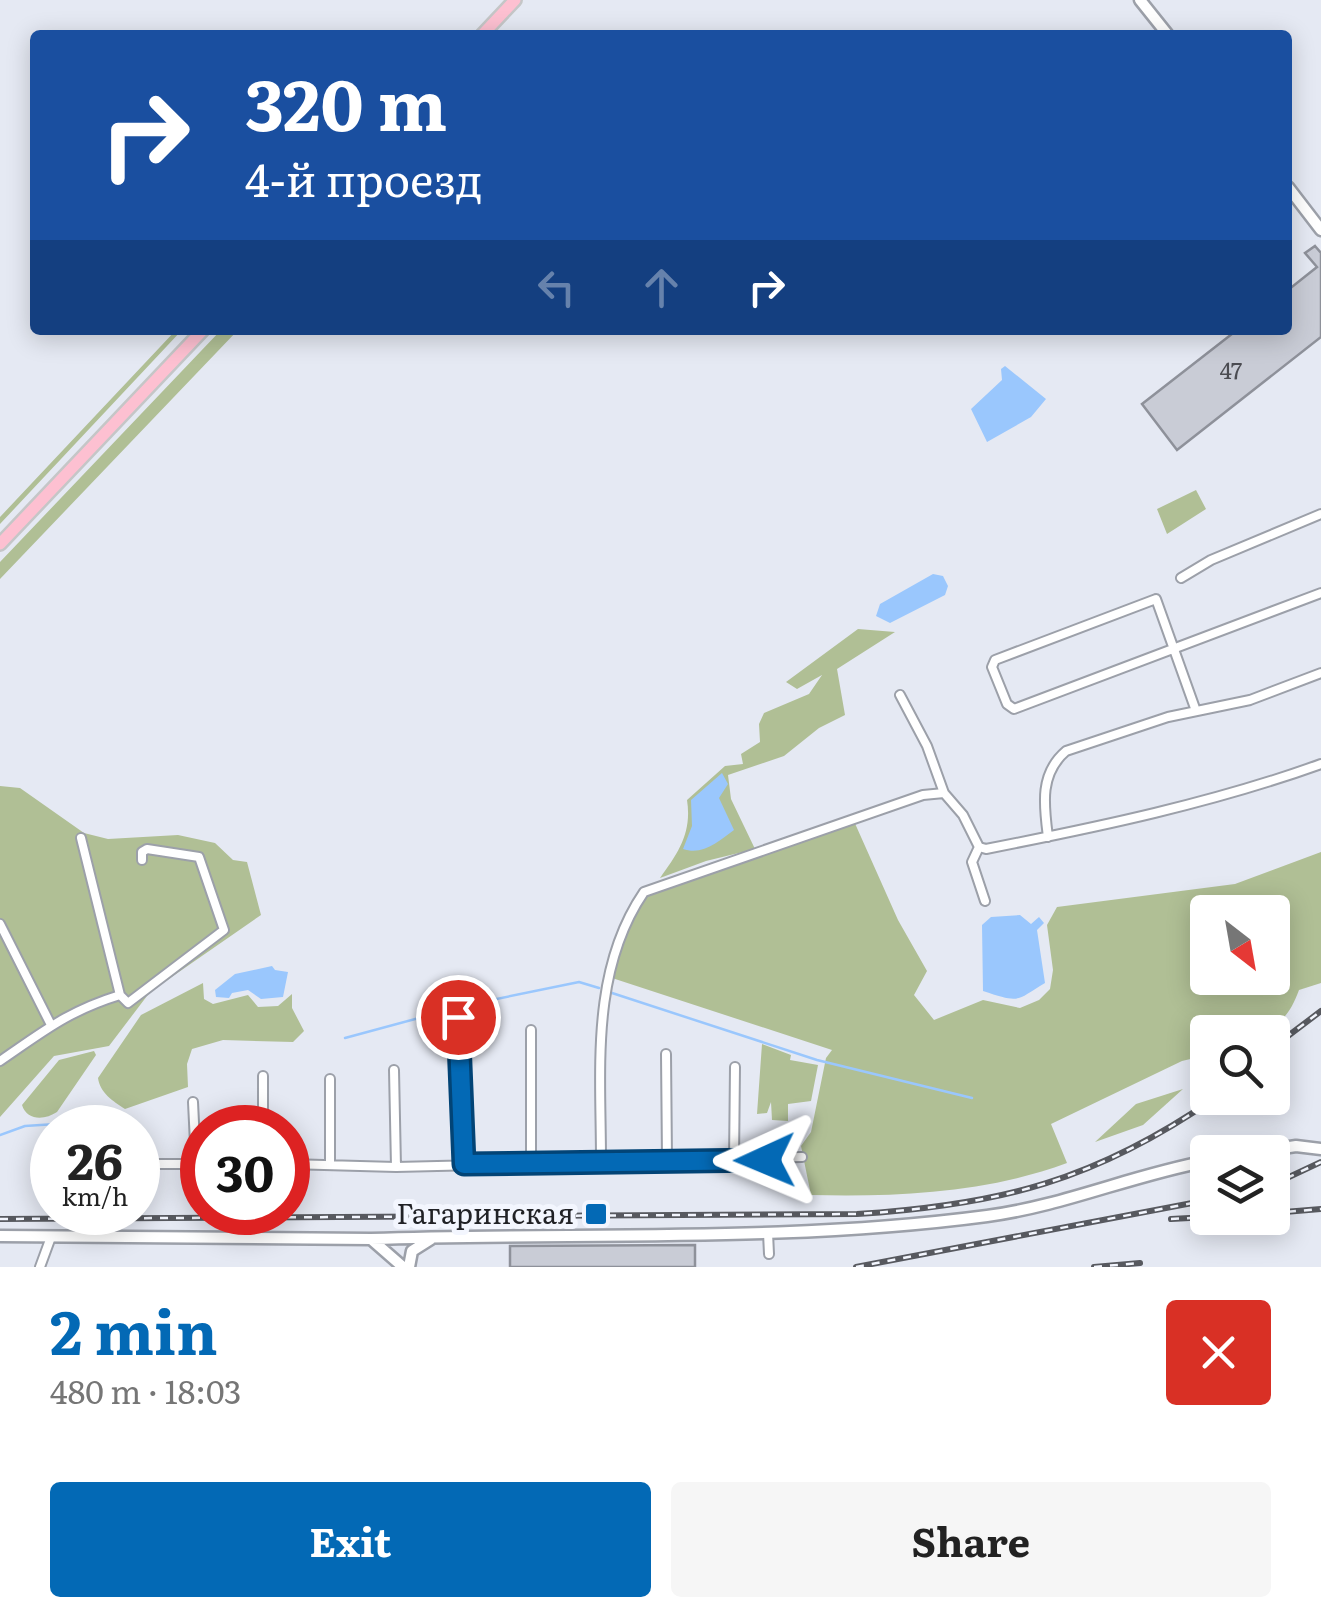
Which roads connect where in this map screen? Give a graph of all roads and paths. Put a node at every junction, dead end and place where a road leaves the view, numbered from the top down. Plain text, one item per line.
1 (515, 0) edge
2 (1140, 0) edge
3 (487, 30) edge
4 (1164, 30) edge
5 (1292, 192) edge
6 (1321, 230) edge
7 (198, 335) edge
8 (1320, 517) edge
9 (0, 544) edge
10 (1181, 578) dead end
11 (1321, 592) edge
12 (1175, 648) junction
13 (1321, 673) edge
14 (900, 695) dead end
15 (1196, 710) junction
16 (1321, 764) edge
17 (944, 792) junction
18 (1048, 837) junction
19 (81, 838) dead end
20 (979, 847) junction
21 (142, 860) dead end
22 (985, 901) dead end
23 (0, 924) edge
24 (120, 995) junction
25 (458, 1017) dead end
26 (50, 1023) junction
27 (531, 1030) dead end
28 (666, 1054) dead end
29 (0, 1061) edge
30 (735, 1067) dead end
31 (394, 1070) dead end
32 (263, 1076) dead end
33 (330, 1079) dead end
34 (194, 1102) dead end
35 (194, 1105) edge
36 (263, 1105) edge
37 (1290, 1147) edge
38 (1321, 1150) edge
39 (799, 1158) dead end
40 (667, 1159) junction
41 (601, 1160) junction
42 (734, 1161) junction
43 (464, 1164) junction
44 (532, 1164) junction
45 (310, 1165) edge
46 (330, 1166) junction
47 (1190, 1166) edge
48 (396, 1167) junction
49 (768, 1233) junction
50 (0, 1236) edge
51 (56, 1237) junction
52 (437, 1237) junction
53 (401, 1238) junction
54 (372, 1239) junction
55 (412, 1252) junction
56 (768, 1254) dead end
57 (394, 1256) junction
58 (40, 1267) edge
59 (406, 1267) edge

1 - 3 main road
2 - 4 main road
5 - 6 main road
7 - 9 main road
8 - 10 street
11 - 12 street
12 - 12 street
12 - 15 street
13 - 15 street
14 - 17 street
15 - 18 street
16 - 18 street
17 - 20 street
17 - 41 street
18 - 20 street
19 - 24 street
20 - 22 street
21 - 24 street
23 - 26 street
24 - 26 street
25 - 43 street
26 - 29 street
27 - 44 street
28 - 40 street
30 - 42 street
31 - 48 street
32 - 36 street
33 - 46 street
34 - 35 street
37 - 38 main road
39 - 42 street
40 - 41 street
40 - 42 street
41 - 44 street
43 - 44 street
43 - 48 street
45 - 46 street
46 - 48 street
47 - 49 main road
49 - 52 main road
49 - 56 street
50 - 51 main road
51 - 54 main road
51 - 58 street
52 - 53 main road
52 - 55 main road
53 - 54 main road
53 - 55 main road
53 - 57 main road
54 - 57 main road
55 - 57 main road
55 - 59 main road
57 - 59 main road

